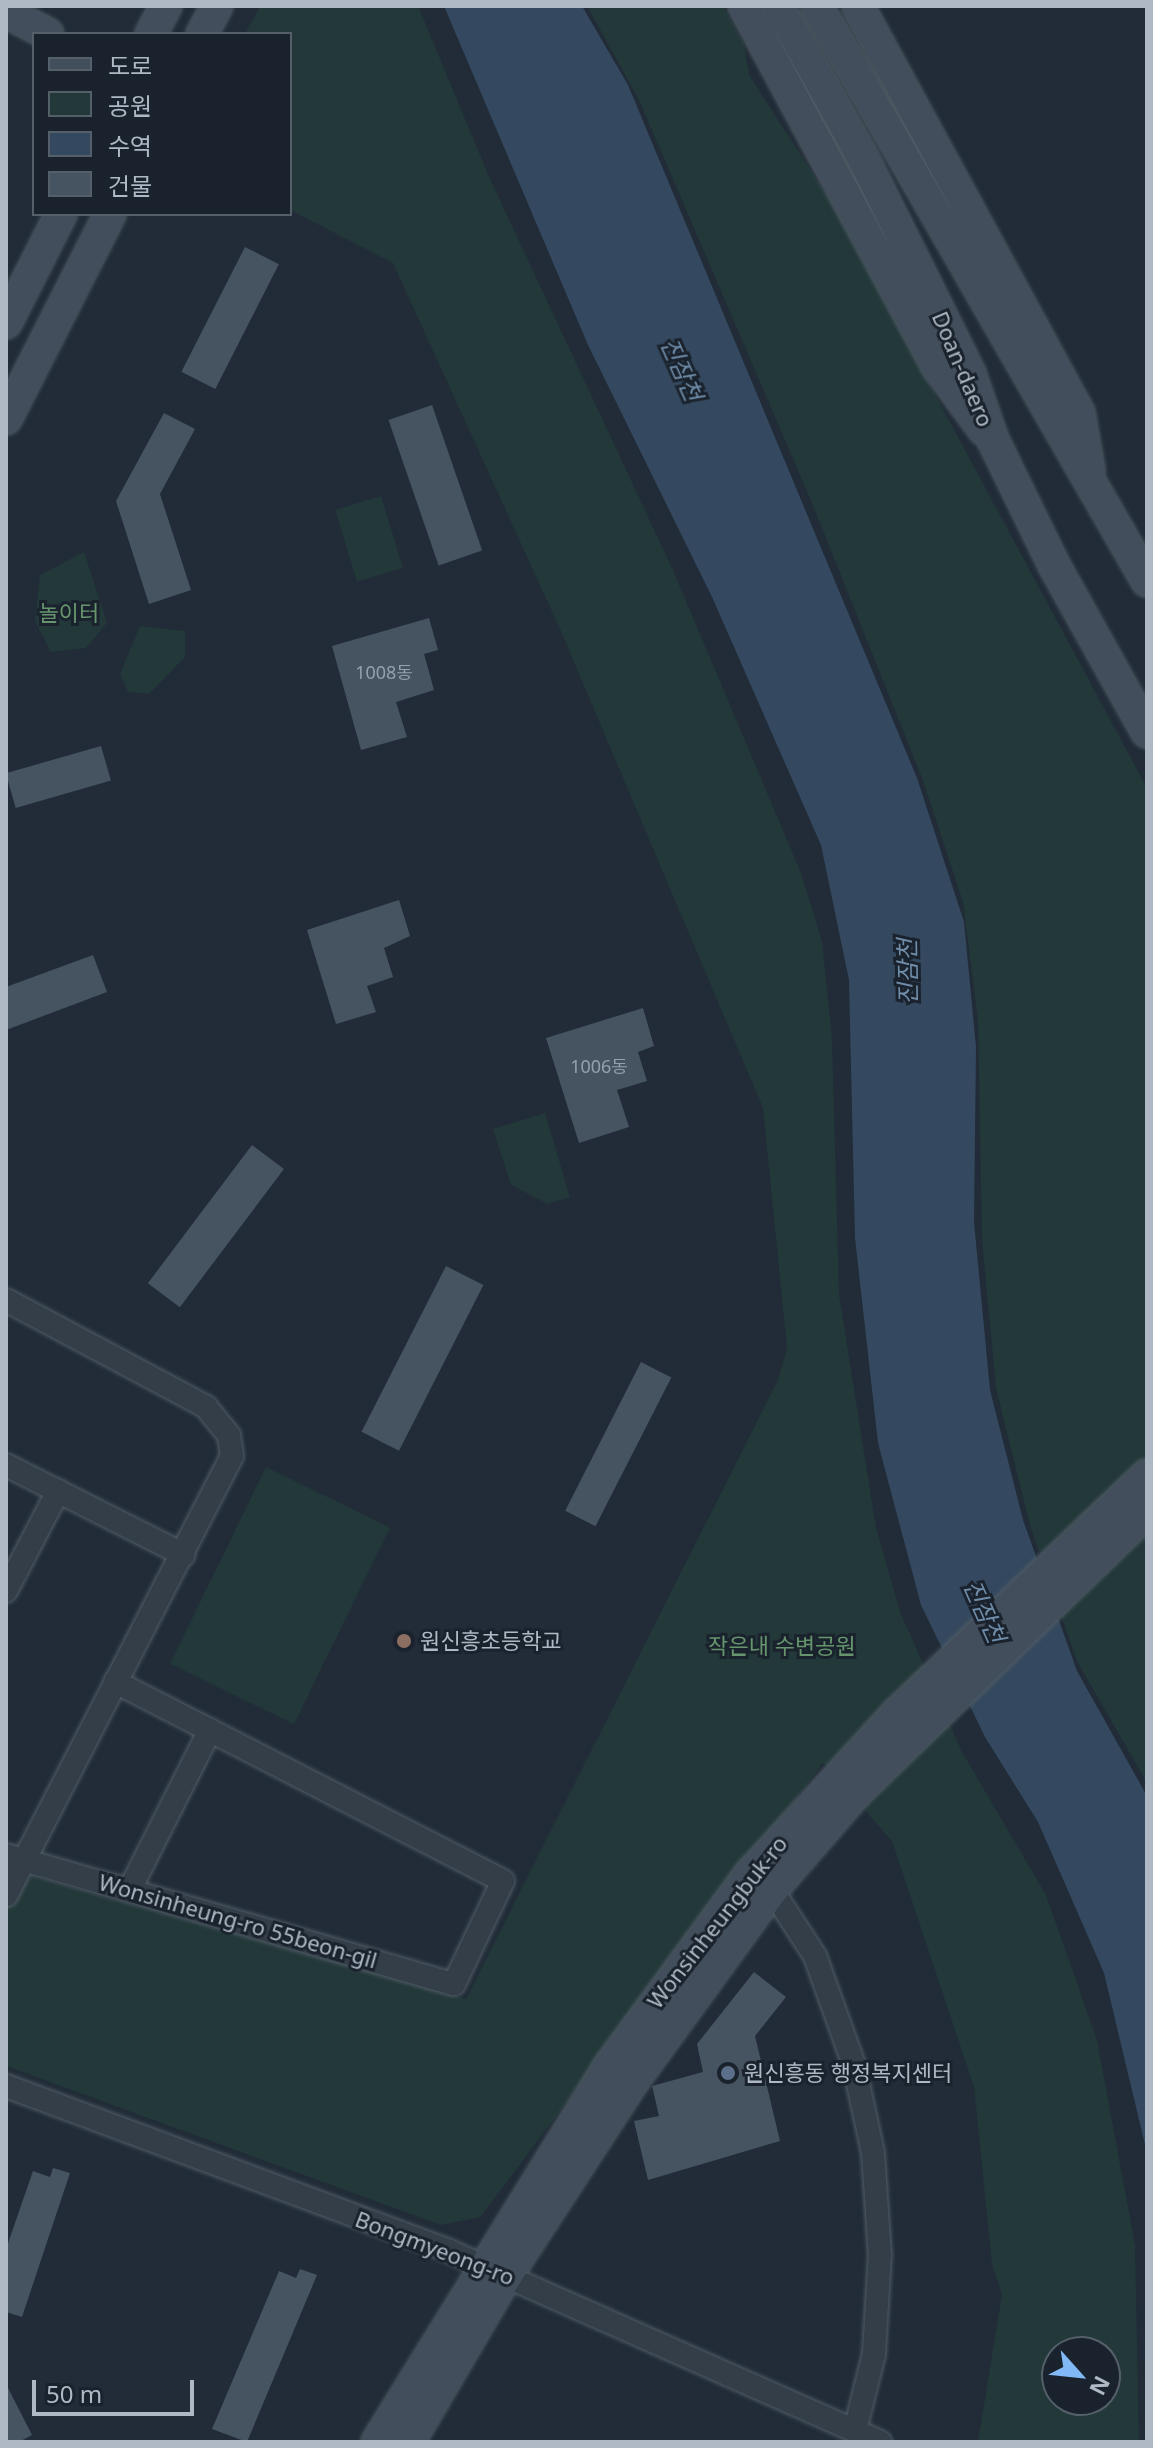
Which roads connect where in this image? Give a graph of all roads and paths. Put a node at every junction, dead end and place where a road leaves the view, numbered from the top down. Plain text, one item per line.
1 (166, 6) edge
2 (217, 6) edge
3 (744, 6) edge
4 (778, 6) edge
5 (817, 6) edge
6 (858, 6) edge
7 (6, 12) edge
8 (44, 32) edge
9 (152, 32) edge
10 (203, 32) edge
11 (60, 216) edge
12 (109, 216) edge
13 (6, 323) edge
14 (6, 419) edge
15 (993, 440) junction
16 (1093, 491) junction
17 (1147, 581) edge
18 (1147, 732) edge
19 (9, 1310) edge
20 (6, 1465) edge
21 (1147, 1475) edge
22 (58, 1491) junction
23 (1147, 1512) edge
24 (1098, 1539) junction
25 (184, 1555) junction
26 (6, 1591) edge
27 (115, 1682) junction
28 (210, 1730) junction
29 (14, 1858) edge
30 (130, 1889) junction
31 (772, 1890) junction
32 (6, 1895) edge
33 (6, 2086) edge
34 (495, 2270) junction
35 (855, 2430) junction
36 (377, 2442) edge
37 (409, 2442) edge
38 (880, 2442) edge

1 - 9 street
2 - 10 street
3 - 15 street
4 - 15 street, Doan-daero
5 - 16 street
6 - 16 street
7 - 8 street
11 - 13 street
12 - 14 street
15 - 18 street, Doan-daero
16 - 17 street
19 - 25 street
20 - 22 street
21 - 24 street, Wonsinheungbuk-ro
22 - 25 street
22 - 26 street
23 - 24 street, Wonsinheungbuk-ro
24 - 31 street, Wonsinheungbuk-ro
24 - 34 street, Wonsinheungbuk-ro
25 - 27 street
27 - 28 street
27 - 29 street
28 - 30 street
28 - 30 street, Wonsinheung-ro 55beon-gil
29 - 30 street, Wonsinheung-ro 55beon-gil
29 - 32 street
31 - 34 street, Wonsinheungbuk-ro
31 - 35 street
33 - 34 street, Bongmyeong-ro
34 - 35 street, Bongmyeong-ro
34 - 36 street, Wonsinheungbuk-ro
34 - 37 street, Wonsinheungbuk-ro
35 - 38 street, Bongmyeong-ro

